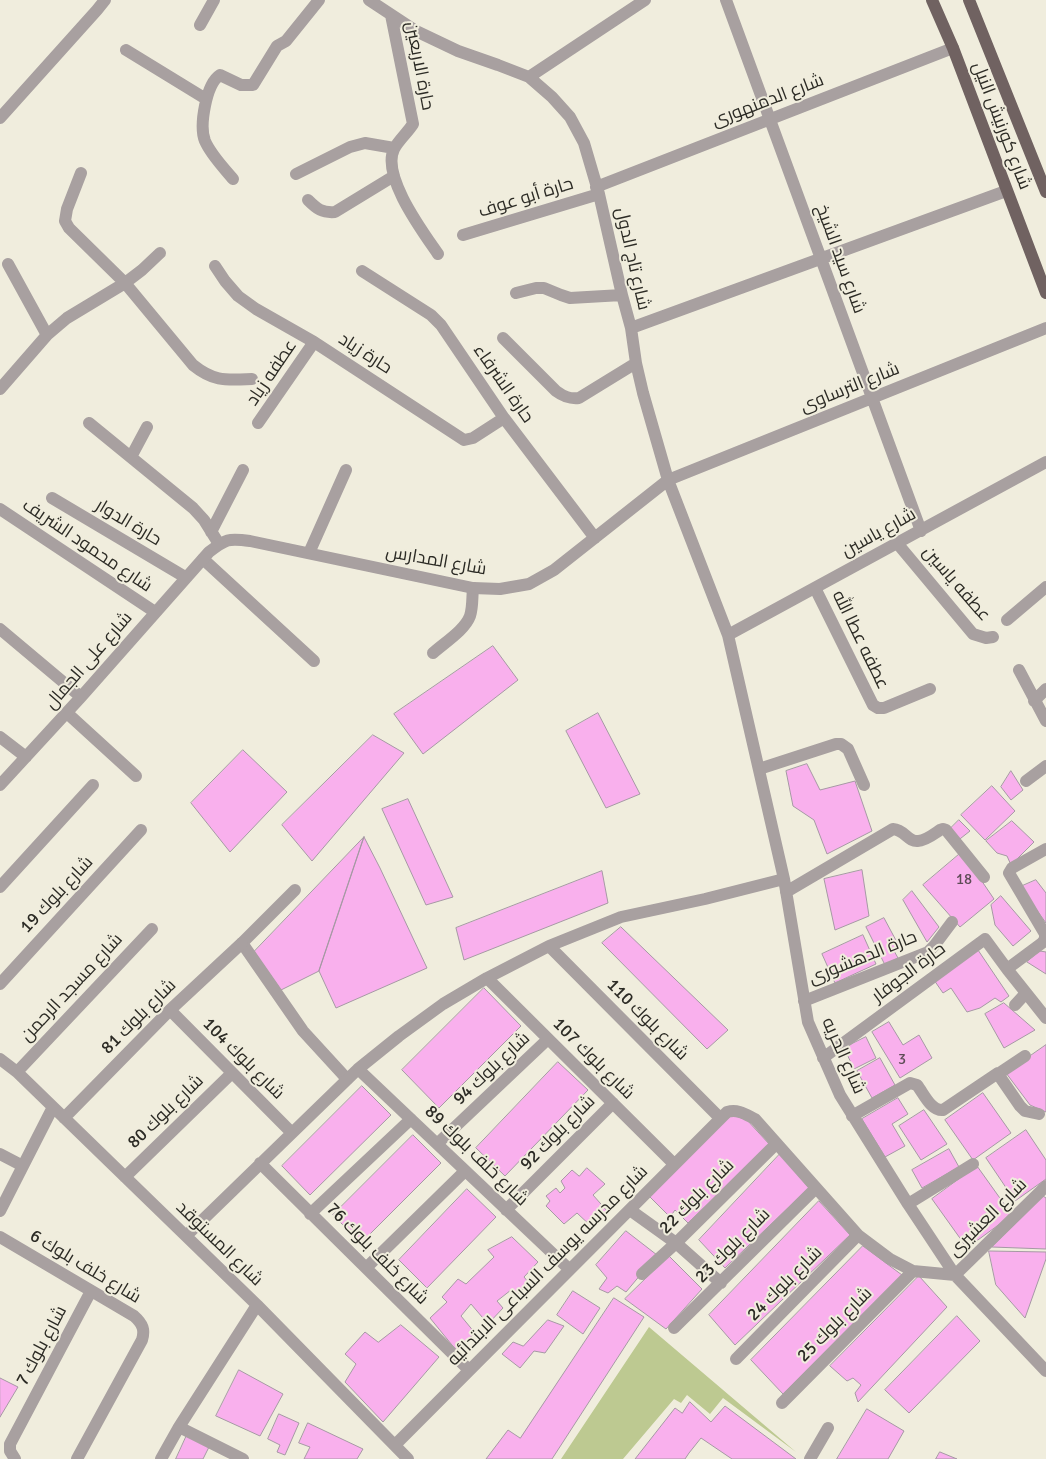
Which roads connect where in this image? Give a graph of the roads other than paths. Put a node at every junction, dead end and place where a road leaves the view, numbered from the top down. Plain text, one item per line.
1 (105, 0) edge
2 (214, 0) edge
3 (319, 0) edge
4 (369, 0) edge
5 (645, 0) edge
6 (726, 0) edge
7 (932, 0) edge
8 (968, 0) edge
9 (392, 15) junction
10 (200, 25) dead end
11 (953, 48) junction
12 (126, 50) dead end
13 (529, 77) junction
14 (206, 99) junction
15 (0, 118) edge
16 (770, 120) junction
17 (394, 148) junction
18 (81, 173) dead end
19 (296, 174) dead end
20 (394, 176) junction
21 (233, 180) dead end
22 (598, 190) junction
23 (1006, 191) junction
24 (1046, 192) edge
25 (308, 200) dead end
26 (463, 235) dead end
27 (160, 253) dead end
28 (438, 254) dead end
29 (821, 258) junction
30 (8, 264) dead end
31 (215, 266) dead end
32 (362, 271) dead end
33 (125, 283) junction
34 (516, 293) dead end
35 (1046, 293) edge
36 (622, 295) junction
37 (630, 328) junction
38 (1046, 328) edge
39 (47, 335) junction
40 (504, 338) dead end
41 (314, 342) junction
42 (636, 363) junction
43 (252, 379) dead end
44 (0, 389) edge
45 (872, 398) junction
46 (504, 418) junction
47 (89, 423) dead end
48 (258, 423) dead end
49 (147, 427) dead end
50 (131, 457) junction
51 (1046, 462) edge
52 (243, 470) dead end
53 (346, 470) dead end
54 (668, 480) junction
55 (52, 498) dead end
56 (0, 509) edge
57 (920, 530) junction
58 (211, 532) junction
59 (595, 538) junction
60 (897, 543) junction
61 (219, 544) junction
62 (309, 553) junction
63 (203, 559) junction
64 (185, 577) junction
65 (1046, 587) edge
66 (473, 588) junction
67 (815, 588) junction
68 (155, 612) junction
69 (1007, 620) dead end
70 (0, 629) edge
71 (728, 635) junction
72 (993, 638) dead end
73 (433, 653) dead end
74 (314, 661) dead end
75 (1019, 670) dead end
76 (930, 689) dead end
77 (1046, 689) edge
78 (81, 697) junction
79 (1034, 701) junction
80 (67, 713) junction
81 (1046, 721) edge
82 (0, 737) edge
83 (26, 757) junction
84 (1046, 766) edge
85 (759, 769) junction
86 (136, 776) dead end
87 (1026, 781) dead end
88 (93, 784) dead end
89 (0, 785) edge
90 (864, 785) dead end
91 (141, 830) dead end
92 (1046, 849) edge
93 (984, 877) dead end
94 (785, 885) junction
95 (0, 887) edge
96 (295, 890) dead end
97 (952, 922) dead end
98 (152, 929) dead end
99 (242, 943) junction
100 (549, 946) junction
101 (1007, 970) junction
102 (487, 978) junction
103 (0, 984) edge
104 (1026, 993) junction
105 (804, 1001) junction
106 (1015, 1005) dead end
107 (170, 1010) junction
108 (1046, 1018) edge
109 (548, 1040) junction
110 (1025, 1056) dead end
111 (823, 1058) junction
112 (0, 1059) edge
113 (358, 1069) junction
114 (17, 1072) junction
115 (232, 1073) junction
116 (998, 1073) junction
117 (347, 1079) junction
118 (613, 1103) junction
119 (53, 1108) junction
120 (1039, 1114) dead end
121 (724, 1115) junction
122 (852, 1116) junction
123 (64, 1118) junction
124 (411, 1119) junction
125 (292, 1133) junction
126 (437, 1144) junction
127 (776, 1144) junction
128 (0, 1154) edge
129 (260, 1164) junction
130 (674, 1164) junction
131 (973, 1164) dead end
132 (23, 1166) junction
133 (465, 1171) junction
134 (125, 1177) junction
135 (1046, 1186) edge
136 (816, 1188) junction
137 (908, 1204) junction
138 (506, 1210) junction
139 (630, 1210) junction
140 (0, 1211) edge
141 (310, 1214) junction
142 (858, 1234) junction
143 (186, 1236) junction
144 (0, 1237) edge
145 (676, 1243) junction
146 (366, 1268) junction
147 (569, 1270) junction
148 (914, 1271) junction
149 (642, 1274) dead end
150 (955, 1275) junction
151 (721, 1283) junction
152 (91, 1291) junction
153 (257, 1305) junction
154 (674, 1328) dead end
155 (736, 1358) dead end
156 (468, 1370) junction
157 (1046, 1372) edge
158 (782, 1403) dead end
159 (179, 1427) junction
160 (828, 1428) dead end
161 (395, 1445) junction
162 (16, 1459) edge
163 (77, 1459) edge
164 (161, 1459) edge
165 (243, 1459) edge
166 (408, 1459) edge
167 (810, 1459) edge

1 - 15 street
2 - 10 street
3 - 14 street
4 - 9 street, شارع تاج الدول
5 - 13 street
6 - 16 street, شارع سيد الشيخ
7 - 11 main road, شارع كورنيش النيل
8 - 24 main road, شارع كورنيش النيل
9 - 13 street, شارع تاج الدول
9 - 17 street, حارة الاربعين
11 - 16 street, شارع الدمنهورى
11 - 23 main road, شارع كورنيش النيل
12 - 14 street
13 - 22 street, شارع تاج الدول
14 - 21 street
16 - 22 street, شارع الدمنهورى
16 - 29 street, شارع سيد الشيخ
17 - 19 street
17 - 20 street
18 - 33 street
20 - 25 street
20 - 28 street
22 - 26 street, حارة أبو عوف
22 - 36 street, شارع تاج الدول
23 - 29 street
23 - 35 main road, شارع كورنيش النيل
27 - 33 street
29 - 37 street
29 - 45 street, شارع سيد الشيخ
30 - 39 street
31 - 41 street, حارة زياد
32 - 46 street, حارة الشرفاء
33 - 39 street
33 - 43 street
34 - 36 street
36 - 37 street, شارع تاج الدول
37 - 42 street, شارع تاج الدول
38 - 45 street, شارع الترساوى
39 - 44 street
40 - 42 street
41 - 46 street, حارة زياد
41 - 48 street, عطفه زياد
42 - 54 street, شارع تاج الدول
45 - 54 street, شارع الترساوى
45 - 57 street, شارع سيد الشيخ
46 - 59 street, حارة الشرفاء
47 - 50 street
49 - 50 street
50 - 58 street
51 - 57 street, شارع ياسين
52 - 58 street
53 - 62 street
54 - 59 street, شارع المدارس
54 - 71 street, شارع تاج الدول
55 - 64 street, حارة الدوار
56 - 68 street, شارع محمود الشريف
57 - 60 street, شارع ياسين
58 - 61 street
59 - 66 street, شارع المدارس
60 - 67 street, شارع ياسين
60 - 72 street, عطفه ياسين
61 - 62 street, شارع المدارس
61 - 63 street
62 - 66 street, شارع المدارس
63 - 64 street, شارع على الجمال
63 - 74 street
64 - 68 street, شارع على الجمال
65 - 69 street
66 - 73 street
67 - 71 street, شارع ياسين
67 - 76 street, عطفه عطا الله
68 - 78 street, شارع على الجمال
70 - 78 street
71 - 85 street, شارع الحريه
75 - 79 street
77 - 79 street
78 - 80 street, شارع على الجمال
79 - 81 street
80 - 83 street, شارع على الجمال
80 - 86 street
82 - 83 street
83 - 89 street, شارع على الجمال
84 - 87 street
85 - 90 street
85 - 94 street, شارع الحريه
88 - 95 street
91 - 103 street, شارع بلوك 19
92 - 101 street
93 - 94 street
94 - 100 street
94 - 105 street, شارع الحريه
96 - 99 street, شارع بلوك 81
97 - 105 street, حارة الدهشورى
98 - 114 street, شارع مسجد الرحمن
99 - 107 street, شارع بلوك 81
99 - 117 street
100 - 102 street
100 - 121 street, شارع بلوك 110
101 - 104 street, حارة الجوفار
101 - 111 street, حارة الجوفار
102 - 109 street, شارع بلوك 107
102 - 113 street
104 - 106 street
104 - 108 street, حارة الجوفار
105 - 111 street, شارع الحريه
107 - 115 street, شارع بلوك 104
107 - 123 street, شارع بلوك 81
109 - 118 street, شارع بلوك 107
109 - 126 street, شارع بلوك 94
110 - 116 street
111 - 122 street, شارع الحريه
112 - 114 street, شارع المستوقد
113 - 117 street
113 - 124 street, شارع خلف بلوك 89
114 - 119 street, شارع المستوقد
115 - 125 street, شارع بلوك 104
115 - 134 street, شارع بلوك 80
116 - 120 street
116 - 122 street
117 - 125 street
118 - 130 street, شارع بلوك 107
118 - 138 street, شارع بلوك 92
119 - 123 street, شارع المستوقد
119 - 132 street
121 - 127 street
121 - 130 street, شارع مدرسه يوسف السباعى الابتدائيه
122 - 137 street, شارع الحريه
123 - 134 street, شارع المستوقد
124 - 126 street, شارع خلف بلوك 89
124 - 141 street
125 - 129 street
126 - 133 street, شارع خلف بلوك 89
127 - 136 street
127 - 145 street, شارع بلوك 22
128 - 132 street
129 - 141 street, شارع خلف بلوك 76
129 - 143 street
130 - 139 street, شارع مدرسه يوسف السباعى الابتدائيه
131 - 137 street
132 - 140 street
133 - 138 street, شارع خلف بلوك 89
133 - 146 street
134 - 143 street, شارع المستوقد
135 - 150 street, شارع العشيرى
136 - 142 street
136 - 151 street, شارع بلوك 23
137 - 150 street, شارع الحريه
138 - 147 street, شارع خلف بلوك 89
139 - 145 street
139 - 147 street, شارع مدرسه يوسف السباعى الابتدائيه
141 - 146 street, شارع خلف بلوك 76
142 - 148 street
142 - 155 street, شارع بلوك 24
143 - 153 street, شارع المستوقد
144 - 152 street, شارع خلف بلوك 6
145 - 149 street, شارع بلوك 22
145 - 151 street
146 - 156 street, شارع خلف بلوك 76
147 - 156 street, شارع مدرسه يوسف السباعى الابتدائيه
148 - 150 street
148 - 158 street, شارع بلوك 25
150 - 157 street, شارع الحريه
151 - 154 street, شارع بلوك 23
152 - 162 street, شارع بلوك 7
152 - 163 street, شارع خلف بلوك 6
153 - 159 street
153 - 161 street, شارع المستوقد
156 - 161 street, شارع مدرسه يوسف السباعى الابتدائيه
159 - 164 street
159 - 165 street
160 - 167 street
161 - 166 street, شارع المستوقد

